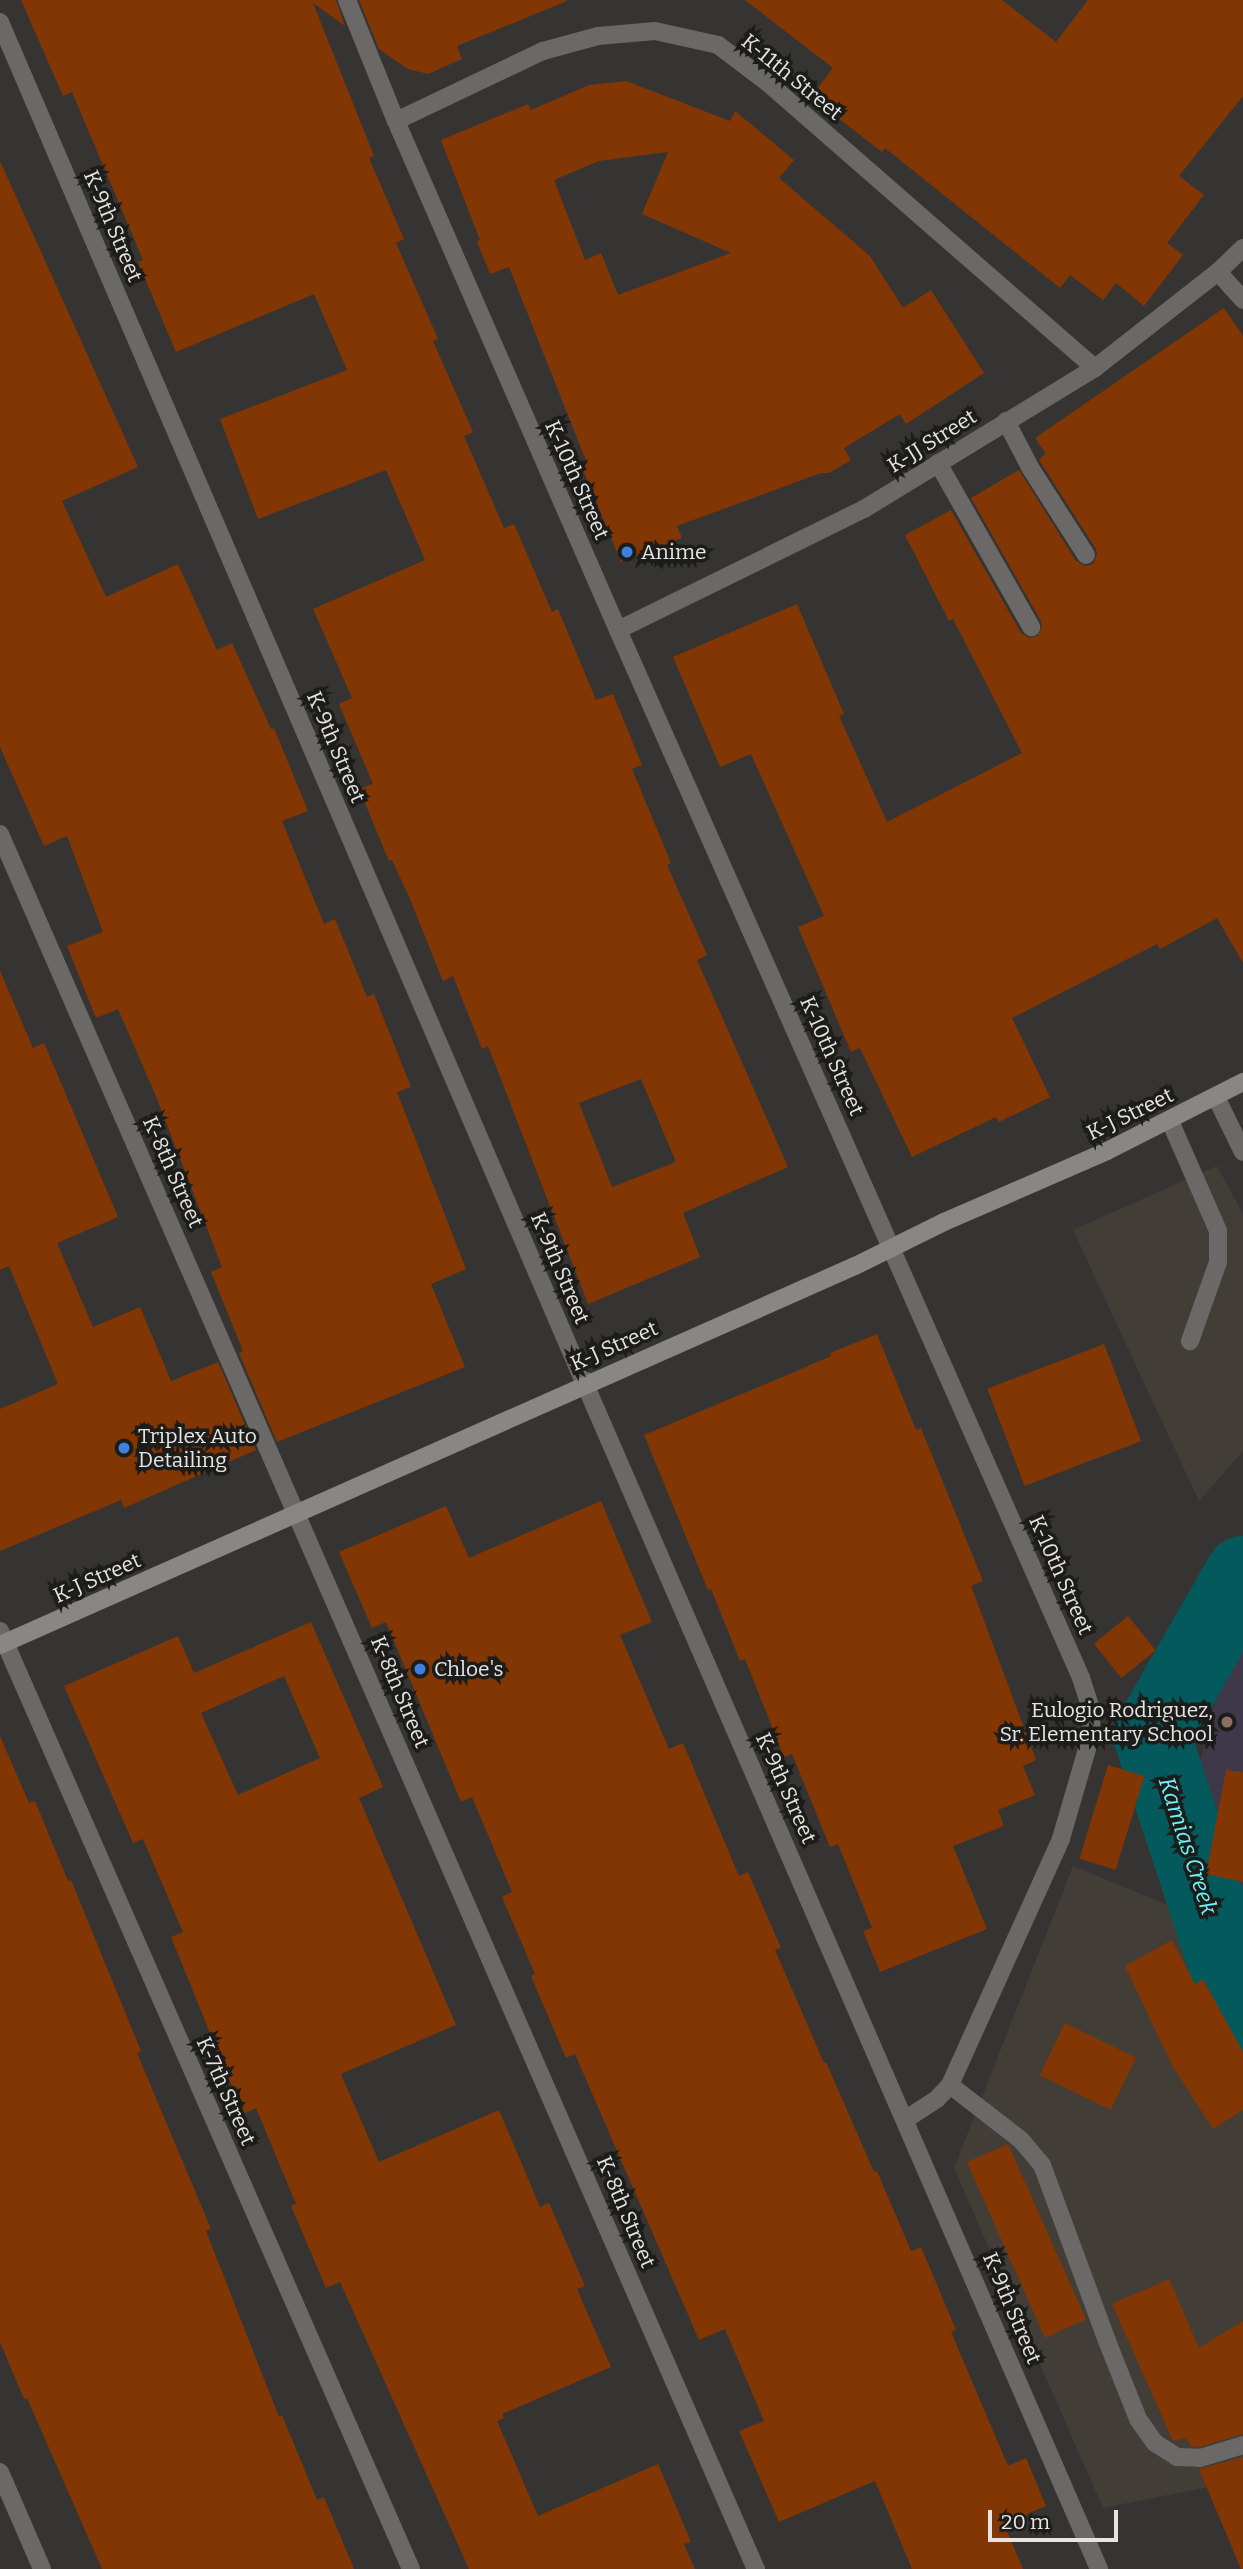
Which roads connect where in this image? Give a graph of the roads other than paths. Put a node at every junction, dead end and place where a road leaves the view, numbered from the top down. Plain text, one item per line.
1 (347, 0) edge
2 (0, 22) edge
3 (396, 121) junction
4 (1243, 248) edge
5 (1218, 272) junction
6 (1243, 300) edge
7 (1095, 368) junction
8 (1006, 421) junction
9 (938, 463) junction
10 (1086, 555) dead end
11 (1031, 627) dead end
12 (618, 630) junction
13 (0, 834) edge
14 (1243, 1082) edge
15 (1216, 1097) junction
16 (1170, 1121) junction
17 (1243, 1152) edge
18 (892, 1248) junction
19 (1190, 1341) dead end
20 (585, 1384) junction
21 (299, 1515) junction
22 (2, 1639) edge
23 (950, 2085) junction
24 (906, 2119) junction
25 (1243, 2445) edge
26 (0, 2472) edge
27 (42, 2569) edge
28 (411, 2569) edge
29 (756, 2569) edge
30 (1099, 2569) edge

1 - 3 street, K-10th Street
2 - 20 street, K-9th Street
3 - 7 street, K-11th Street
3 - 12 street, K-10th Street
4 - 5 street, K-JJ Street
5 - 6 street
5 - 7 street, K-JJ Street
7 - 8 street, K-JJ Street
8 - 9 street, K-JJ Street
8 - 10 street
9 - 11 street
9 - 12 street, K-JJ Street
12 - 18 street, K-10th Street
13 - 21 street, K-8th Street
14 - 15 street, K-J Street
15 - 16 street, K-J Street
15 - 17 street
16 - 18 street, K-J Street
16 - 19 street
18 - 20 street, K-J Street
18 - 23 street, K-10th Street
20 - 21 street, K-J Street
20 - 24 street, K-9th Street
21 - 22 street, K-J Street
21 - 29 street, K-8th Street
22 - 28 street, K-7th Street
23 - 24 street, K-10th Street
23 - 25 street
24 - 30 street, K-9th Street
26 - 27 street

